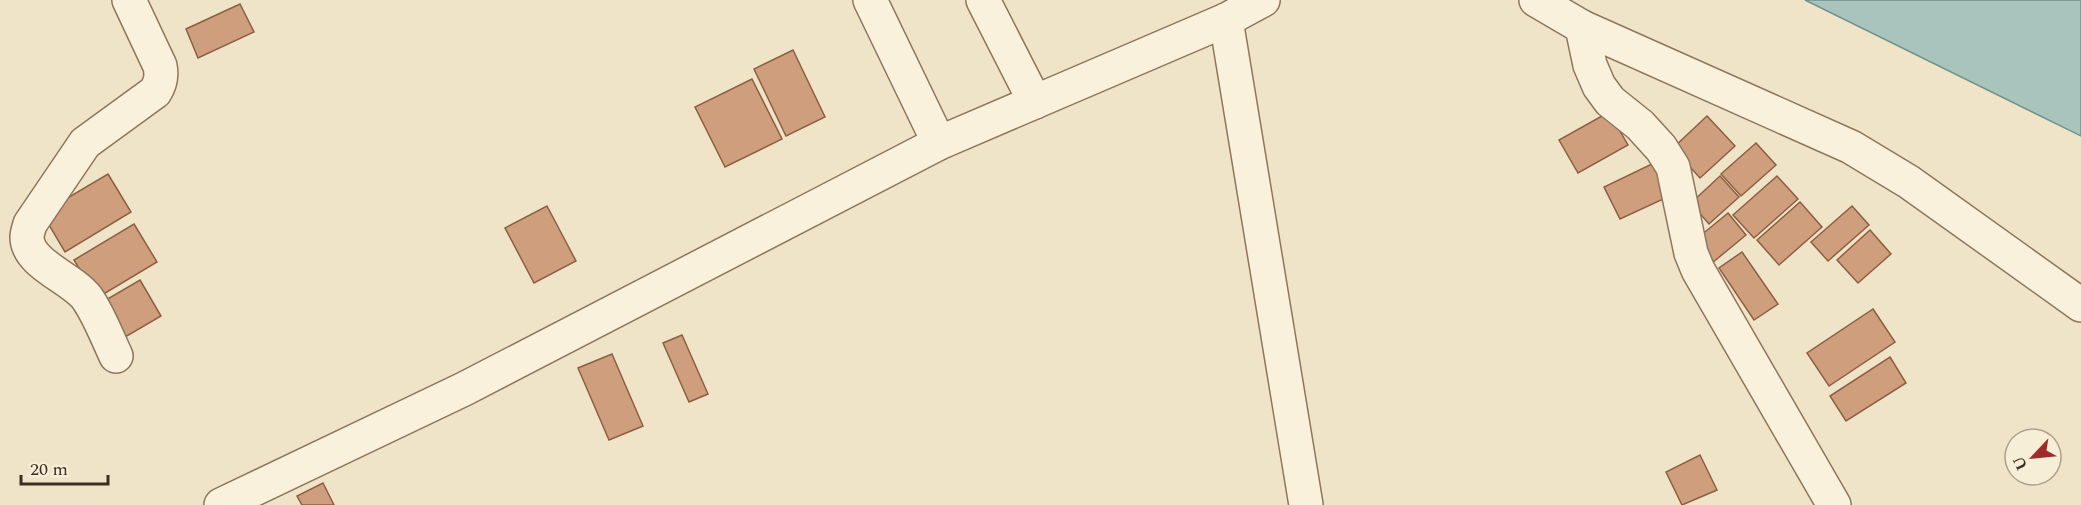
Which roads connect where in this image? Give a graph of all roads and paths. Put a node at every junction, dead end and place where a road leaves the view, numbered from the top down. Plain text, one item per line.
1 (129, 0) edge
2 (870, 0) edge
3 (983, 0) edge
4 (1263, 0) edge
5 (1536, 0) edge
6 (1226, 20) junction
7 (1582, 27) junction
8 (1035, 102) junction
9 (939, 143) junction
10 (2081, 305) edge
11 (116, 356) dead end
12 (221, 505) edge
13 (1306, 505) edge
14 (1834, 505) edge

1 - 11 street
2 - 9 street
3 - 8 street
4 - 6 street
5 - 7 street
6 - 8 street
6 - 13 street
7 - 10 street
7 - 14 street
8 - 9 street
9 - 12 street

